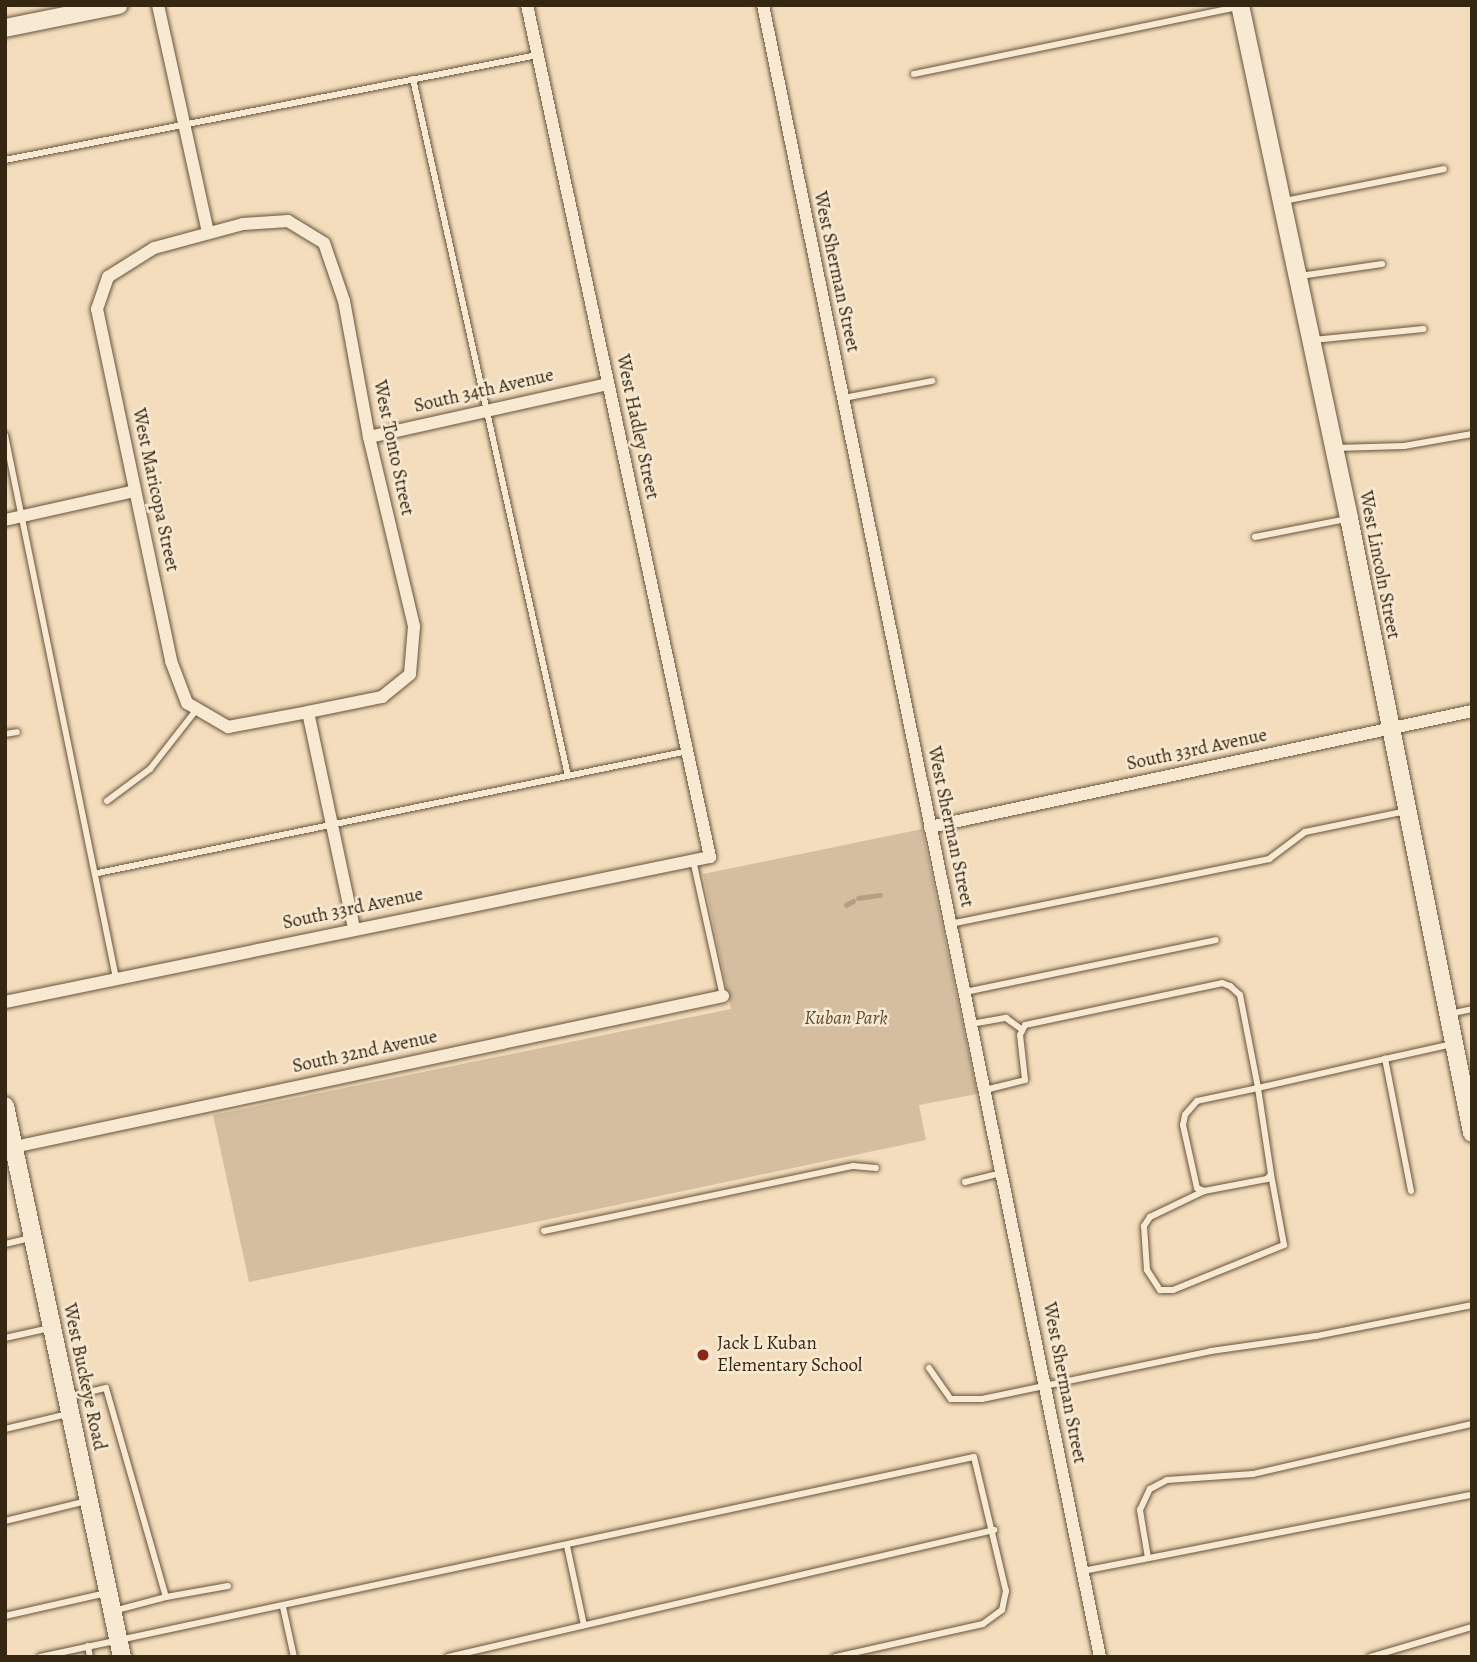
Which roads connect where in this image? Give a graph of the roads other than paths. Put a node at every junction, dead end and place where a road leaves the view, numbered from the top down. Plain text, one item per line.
1 (119, 5) edge
2 (158, 5) edge
3 (527, 5) edge
4 (762, 5) edge
5 (1240, 6) edge
6 (48, 12) edge
7 (5, 28) edge
8 (537, 55) junction
9 (915, 74) dead end
10 (413, 79) junction
11 (182, 124) junction
12 (5, 160) edge
13 (1444, 169) dead end
14 (1282, 202) junction
15 (208, 233) junction
16 (1382, 264) dead end
17 (1298, 276) junction
18 (1423, 329) dead end
19 (1311, 341) junction
20 (932, 382) dead end
21 (608, 384) junction
22 (842, 398) junction
23 (488, 410) junction
24 (1472, 434) edge
25 (5, 435) edge
26 (369, 437) junction
27 (1334, 448) junction
28 (135, 491) junction
29 (22, 516) junction
30 (1349, 518) junction
31 (5, 520) edge
32 (1255, 537) dead end
33 (197, 709) junction
34 (1472, 711) edge
35 (308, 712) junction
36 (1389, 728) junction
37 (17, 732) dead end
38 (5, 734) edge
39 (688, 751) junction
40 (568, 776) junction
41 (107, 801) dead end
42 (1406, 811) junction
43 (331, 826) junction
44 (930, 827) junction
45 (710, 857) joint
46 (693, 860) junction
47 (98, 873) junction
48 (950, 924) junction
49 (354, 928) junction
50 (1216, 940) dead end
51 (116, 978) junction
52 (965, 992) junction
53 (723, 996) joint
54 (5, 1002) edge
55 (1472, 1009) edge
56 (1447, 1014) junction
57 (971, 1024) junction
58 (1021, 1029) junction
59 (1452, 1044) junction
60 (1385, 1059) junction
61 (1258, 1088) junction
62 (985, 1090) junction
63 (5, 1106) edge
64 (1471, 1129) edge
65 (12, 1152) edge
66 (876, 1168) dead end
67 (1002, 1173) junction
68 (1271, 1174) junction
69 (965, 1182) dead end
70 (1204, 1191) junction
71 (1411, 1191) dead end
72 (544, 1231) dead end
73 (33, 1238) junction
74 (5, 1244) edge
75 (1472, 1305) edge
76 (52, 1328) junction
77 (5, 1338) edge
78 (929, 1368) dead end
79 (1045, 1386) junction
80 (68, 1405) junction
81 (1472, 1424) edge
82 (5, 1429) edge
83 (1472, 1495) edge
84 (89, 1501) junction
85 (5, 1521) edge
86 (994, 1531) junction
87 (567, 1545) junction
88 (1148, 1558) junction
89 (1083, 1571) junction
90 (228, 1586) dead end
91 (108, 1592) junction
92 (166, 1597) junction
93 (283, 1607) junction
94 (112, 1612) junction
95 (5, 1616) edge
96 (584, 1625) junction
97 (1472, 1627) edge
98 (88, 1646) junction
99 (120, 1648) edge
100 (50, 1655) edge
101 (40, 1657) edge
102 (90, 1657) edge
103 (294, 1657) edge
104 (448, 1657) edge
105 (835, 1657) edge
106 (1100, 1657) edge
107 (1370, 1657) edge

1 - 6 street
2 - 11 street
3 - 8 street, West Hadley Street
4 - 22 street, West Sherman Street
5 - 9 lane
5 - 14 street, West Lincoln Street
6 - 7 street
8 - 10 lane
8 - 21 street, West Hadley Street
10 - 11 lane
10 - 23 lane
11 - 12 lane
11 - 15 street
13 - 14 lane
14 - 17 street, West Lincoln Street
15 - 26 street, West Tonto Street
15 - 28 street, West Maricopa Street
16 - 17 lane
17 - 19 street, West Lincoln Street
18 - 19 lane
19 - 27 street, West Lincoln Street
20 - 22 lane
21 - 23 street, South 34th Avenue
21 - 39 street, West Hadley Street
22 - 44 street, West Sherman Street
23 - 26 street, South 34th Avenue
23 - 40 lane
24 - 27 lane
25 - 29 lane
26 - 35 street, West Tonto Street
27 - 30 street, West Lincoln Street
28 - 29 street
28 - 33 street, West Maricopa Street
29 - 31 street
29 - 47 lane
30 - 32 lane
30 - 36 street, West Lincoln Street
33 - 35 street, West Maricopa Street
33 - 41 lane
34 - 36 street, South 33rd Avenue
35 - 43 street
36 - 42 street, West Lincoln Street
36 - 44 street, South 33rd Avenue
37 - 38 lane
39 - 40 lane
39 - 45 street, West Hadley Street
40 - 43 lane
42 - 48 lane
42 - 56 street, West Lincoln Street
43 - 47 lane
43 - 49 street
44 - 48 street, West Sherman Street
45 - 46 street, South 33rd Avenue
46 - 49 street, South 33rd Avenue
46 - 53 lane
47 - 51 lane
48 - 52 street, West Sherman Street
49 - 51 street, South 33rd Avenue
50 - 52 lane
51 - 54 street, South 33rd Avenue
52 - 57 street, West Sherman Street
53 - 65 street, South 32nd Avenue
55 - 56 lane
56 - 59 street, West Lincoln Street
57 - 58 lane
57 - 62 street, West Sherman Street
58 - 61 lane
58 - 62 lane
59 - 60 lane
59 - 64 street, West Lincoln Street
60 - 61 lane
60 - 71 lane
61 - 68 lane
61 - 70 lane
62 - 67 street, West Sherman Street
63 - 65 street, West Buckeye Road
65 - 73 street, West Buckeye Road
66 - 72 lane
67 - 69 lane
67 - 79 street, West Sherman Street
68 - 70 lane
68 - 70 lane
73 - 74 lane
73 - 76 street, West Buckeye Road
75 - 79 lane
76 - 77 lane
76 - 80 street, West Buckeye Road
78 - 79 lane
79 - 89 street, West Sherman Street
80 - 82 lane
80 - 84 street, West Buckeye Road
80 - 92 lane
81 - 88 lane
83 - 88 lane
84 - 85 lane
84 - 91 street, West Buckeye Road
86 - 87 lane
86 - 96 lane
86 - 105 lane
87 - 93 lane
87 - 96 lane
88 - 89 lane
89 - 106 street, West Sherman Street
90 - 92 lane
91 - 94 street, West Buckeye Road
91 - 95 lane
92 - 94 lane
93 - 99 lane
93 - 103 lane
94 - 99 street, West Buckeye Road
96 - 104 lane
97 - 107 lane
98 - 99 lane
98 - 100 lane
98 - 102 lane
100 - 101 lane

